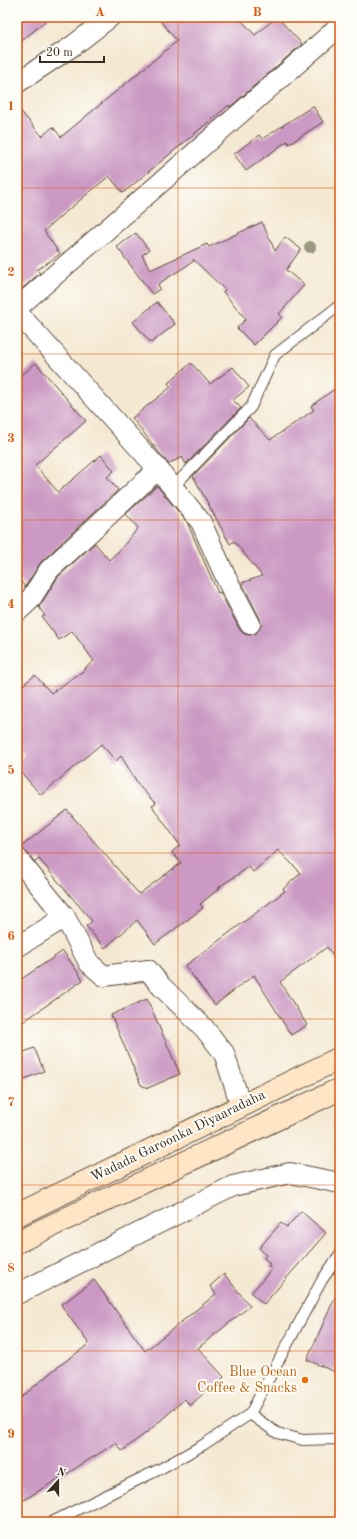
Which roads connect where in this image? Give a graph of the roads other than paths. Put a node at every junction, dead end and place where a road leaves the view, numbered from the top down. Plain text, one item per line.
1 (110, 17) edge
2 (340, 26) edge
3 (17, 83) edge
4 (340, 305) edge
5 (17, 308) edge
6 (17, 312) edge
7 (158, 469) junction
8 (173, 487) junction
9 (17, 612) edge
10 (250, 624) dead end
11 (17, 858) edge
12 (65, 917) junction
13 (17, 947) edge
14 (340, 1058) edge
15 (340, 1089) edge
16 (241, 1106) junction
17 (340, 1183) edge
18 (17, 1215) edge
19 (17, 1242) edge
20 (340, 1254) edge
21 (17, 1294) edge
22 (250, 1414) junction
23 (340, 1441) edge
24 (52, 1522) edge

1 - 3 street
2 - 5 street
4 - 8 lane
6 - 7 street
7 - 8 street
7 - 9 street
8 - 10 street
11 - 12 street
12 - 13 street
12 - 16 street
14 - 16 main road, Wadada Garoonka Diyaaradaha
15 - 19 main road, Wadada Garoonka Diyaaradaha
16 - 18 main road, Wadada Garoonka Diyaaradaha
17 - 21 street
20 - 22 lane
22 - 23 lane
22 - 24 lane

